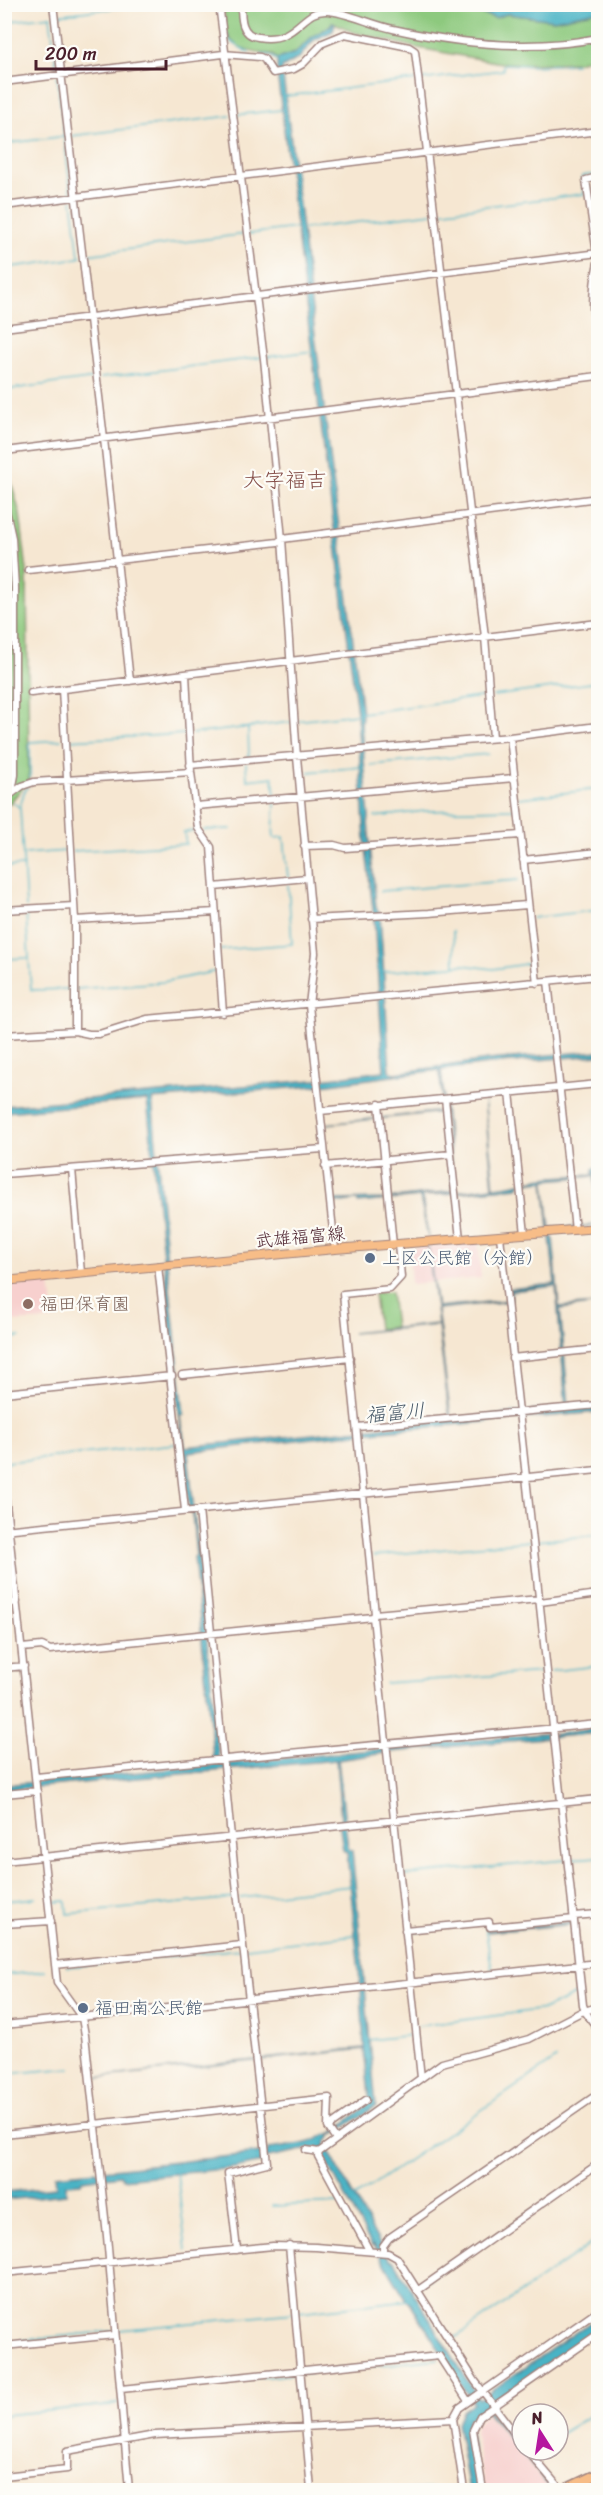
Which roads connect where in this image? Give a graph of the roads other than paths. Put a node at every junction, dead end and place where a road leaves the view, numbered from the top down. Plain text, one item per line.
1 (53, 4) edge
2 (241, 4) edge
3 (219, 6) edge
4 (598, 38) edge
5 (226, 56) junction
6 (59, 76) junction
7 (4, 82) edge
8 (598, 131) edge
9 (427, 152) junction
10 (241, 176) junction
11 (598, 177) edge
12 (73, 197) junction
13 (4, 206) edge
14 (598, 254) edge
15 (598, 262) edge
16 (441, 273) junction
17 (256, 297) junction
18 (90, 317) junction
19 (4, 328) edge
20 (598, 345) edge
21 (598, 376) edge
22 (456, 394) junction
23 (270, 418) junction
24 (104, 439) junction
25 (5, 451) edge
26 (598, 498) edge
27 (4, 501) edge
28 (470, 515) junction
29 (282, 539) junction
30 (117, 560) junction
31 (28, 570) dead end
32 (598, 623) edge
33 (485, 637) junction
34 (290, 661) junction
35 (186, 675) junction
36 (130, 681) junction
37 (62, 689) junction
38 (31, 693) dead end
39 (598, 726) edge
40 (510, 737) junction
41 (493, 738) junction
42 (297, 757) junction
43 (190, 769) junction
44 (514, 778) junction
45 (67, 780) junction
46 (4, 798) edge
47 (301, 798) junction
48 (196, 806) junction
49 (520, 835) junction
50 (304, 846) junction
51 (598, 852) edge
52 (523, 860) junction
53 (306, 878) junction
54 (214, 886) junction
55 (527, 904) junction
56 (75, 906) junction
57 (4, 910) edge
58 (216, 912) junction
59 (311, 919) junction
60 (75, 920) junction
61 (598, 976) edge
62 (548, 981) junction
63 (537, 983) junction
64 (309, 1005) junction
65 (223, 1013) junction
66 (75, 1031) junction
67 (4, 1035) edge
68 (598, 1084) edge
69 (560, 1088) junction
70 (510, 1092) junction
71 (443, 1099) junction
72 (379, 1104) junction
73 (320, 1111) junction
74 (324, 1149) junction
75 (449, 1154) junction
76 (383, 1161) junction
77 (326, 1166) junction
78 (72, 1168) junction
79 (4, 1174) edge
80 (575, 1228) junction
81 (598, 1228) edge
82 (525, 1234) junction
83 (500, 1236) junction
84 (460, 1239) junction
85 (396, 1244) junction
86 (335, 1249) junction
87 (163, 1265) junction
88 (81, 1273) junction
89 (4, 1281) edge
90 (598, 1349) edge
91 (350, 1358) junction
92 (512, 1358) junction
93 (182, 1375) dead end
94 (172, 1376) junction
95 (4, 1393) edge
96 (598, 1405) edge
97 (519, 1416) junction
98 (357, 1427) junction
99 (598, 1470) edge
100 (526, 1478) junction
101 (4, 1485) edge
102 (363, 1493) junction
103 (192, 1510) junction
104 (7, 1530) edge
105 (598, 1594) edge
106 (540, 1600) junction
107 (17, 1602) junction
108 (4, 1603) edge
109 (374, 1616) junction
110 (206, 1634) junction
111 (22, 1648) junction
112 (24, 1666) junction
113 (4, 1668) edge
114 (598, 1724) edge
115 (554, 1733) junction
116 (387, 1749) junction
117 (223, 1763) junction
118 (36, 1784) junction
119 (4, 1794) edge
120 (598, 1799) edge
121 (562, 1803) junction
122 (394, 1819) junction
123 (231, 1837) junction
124 (44, 1855) junction
125 (4, 1861) edge
126 (598, 1914) edge
127 (574, 1917) junction
128 (51, 1920) junction
129 (4, 1924) edge
130 (405, 1930) junction
131 (242, 1946) junction
132 (598, 1963) edge
133 (55, 1965) junction
134 (579, 1965) junction
135 (411, 1983) junction
136 (248, 2000) junction
137 (598, 2007) edge
138 (584, 2010) junction
139 (82, 2018) junction
140 (4, 2025) edge
141 (598, 2029) edge
142 (421, 2078) junction
143 (598, 2094) edge
144 (366, 2100) dead end
145 (259, 2106) junction
146 (94, 2124) junction
147 (332, 2133) junction
148 (4, 2134) edge
149 (306, 2150) dead end
150 (320, 2151) junction
151 (598, 2164) edge
152 (289, 2245) junction
153 (237, 2250) junction
154 (380, 2250) junction
155 (110, 2263) junction
156 (4, 2273) edge
157 (417, 2291) junction
158 (598, 2311) edge
159 (115, 2332) junction
160 (598, 2334) edge
161 (4, 2346) edge
162 (300, 2370) junction
163 (121, 2389) junction
164 (481, 2393) junction
165 (469, 2400) junction
166 (490, 2408) junction
167 (453, 2420) junction
168 (305, 2427) junction
169 (510, 2430) edge
170 (125, 2439) junction
171 (538, 2462) edge
172 (598, 2474) edge
173 (4, 2476) edge
174 (129, 2490) edge
175 (310, 2490) edge
176 (464, 2490) edge
177 (483, 2490) edge
178 (562, 2490) edge

1 - 6 street
2 - 4 street
3 - 5 street
5 - 6 street
5 - 9 street
5 - 10 street
6 - 7 street
6 - 12 street
8 - 9 street
9 - 10 street
9 - 16 street
10 - 12 street
10 - 17 street
11 - 14 street
12 - 13 street
12 - 18 street
14 - 16 street
15 - 20 street
16 - 17 street
16 - 22 street
17 - 18 street
17 - 23 street
18 - 19 street
18 - 24 street
21 - 22 street
22 - 23 street
22 - 28 street
23 - 24 street
23 - 29 street
24 - 25 street
24 - 30 street
26 - 28 street
27 - 46 street
28 - 29 street
28 - 33 street
29 - 30 street
29 - 34 street
30 - 31 street
30 - 36 street
32 - 33 street
33 - 34 street
33 - 41 street
34 - 35 street
34 - 42 street
35 - 36 street
35 - 43 street
36 - 37 street
37 - 38 street
37 - 45 street
39 - 40 street
40 - 41 street
40 - 44 street
41 - 42 street
42 - 43 street
42 - 47 street
43 - 45 street
43 - 48 street
44 - 47 street
44 - 49 street
45 - 46 street
45 - 56 street
47 - 48 street
47 - 50 street
48 - 54 street
49 - 50 street
49 - 52 street
50 - 53 street
51 - 52 street
52 - 55 street
53 - 54 street
53 - 59 street
54 - 58 street
55 - 59 street
55 - 63 street
56 - 57 street
56 - 60 street
58 - 60 street
58 - 65 street
59 - 64 street
60 - 66 street
61 - 62 street
62 - 63 street
62 - 69 street
63 - 64 street
64 - 65 street
64 - 73 street
65 - 66 street
66 - 67 street
68 - 69 street
69 - 70 street
69 - 80 street
70 - 71 street
70 - 82 street
71 - 72 street
71 - 75 street
72 - 73 street
72 - 76 street
73 - 74 street
74 - 77 street
74 - 78 street
75 - 76 street
75 - 84 street
76 - 77 street
76 - 85 street
77 - 86 street
78 - 79 street
78 - 88 street
80 - 81 main road, 武雄福富線
80 - 82 main road, 武雄福富線
82 - 83 main road, 武雄福富線
83 - 84 main road, 武雄福富線
83 - 92 street
84 - 85 main road, 武雄福富線
85 - 86 main road, 武雄福富線
85 - 91 street
86 - 87 main road, 武雄福富線
87 - 88 main road, 武雄福富線
87 - 94 street
88 - 89 main road, 武雄福富線
90 - 92 street
91 - 93 street
91 - 98 street
92 - 97 street
94 - 95 street
94 - 103 street
96 - 97 street
97 - 98 street
97 - 100 street
98 - 102 street
99 - 100 street
100 - 102 street
100 - 106 street
101 - 104 street
102 - 103 street
102 - 109 street
103 - 104 street
103 - 110 street
104 - 107 street
105 - 106 street
106 - 109 street
106 - 115 street
107 - 108 street
107 - 111 street
109 - 110 street
109 - 116 street
110 - 111 street
110 - 117 street
111 - 112 street
112 - 113 street
112 - 118 street
114 - 115 street
115 - 116 street
115 - 121 street
116 - 117 street
116 - 122 street
117 - 118 street
117 - 123 street
118 - 119 street
118 - 124 street
120 - 121 street
121 - 122 street
121 - 127 street
122 - 123 street
122 - 130 street
123 - 124 street
123 - 131 street
124 - 125 street
124 - 128 street
126 - 127 street
127 - 130 street
127 - 134 street
128 - 129 street
128 - 133 street
130 - 135 street
131 - 133 street
131 - 136 street
132 - 134 street
133 - 139 street
134 - 135 street
134 - 138 street
135 - 136 street
135 - 142 street
136 - 139 street
136 - 145 street
137 - 138 street
138 - 141 street
138 - 142 street
139 - 140 street
139 - 146 street
142 - 147 street
143 - 154 street
144 - 147 street
145 - 146 street
145 - 147 street
145 - 153 street
146 - 148 street
146 - 155 street
147 - 150 street
149 - 150 street
150 - 154 street
151 - 157 street
152 - 153 street
152 - 154 street
152 - 162 street
153 - 155 street
154 - 157 street
155 - 156 street
155 - 159 street
157 - 164 street
158 - 164 street
159 - 161 street
159 - 163 street
160 - 166 street
162 - 163 street
162 - 165 street
162 - 168 street
163 - 170 street
164 - 165 street
164 - 166 street
165 - 167 street
166 - 169 street
166 - 177 street
167 - 168 street
167 - 176 street
168 - 170 street
168 - 175 street
170 - 173 street
170 - 174 street
171 - 178 street
172 - 178 highway

